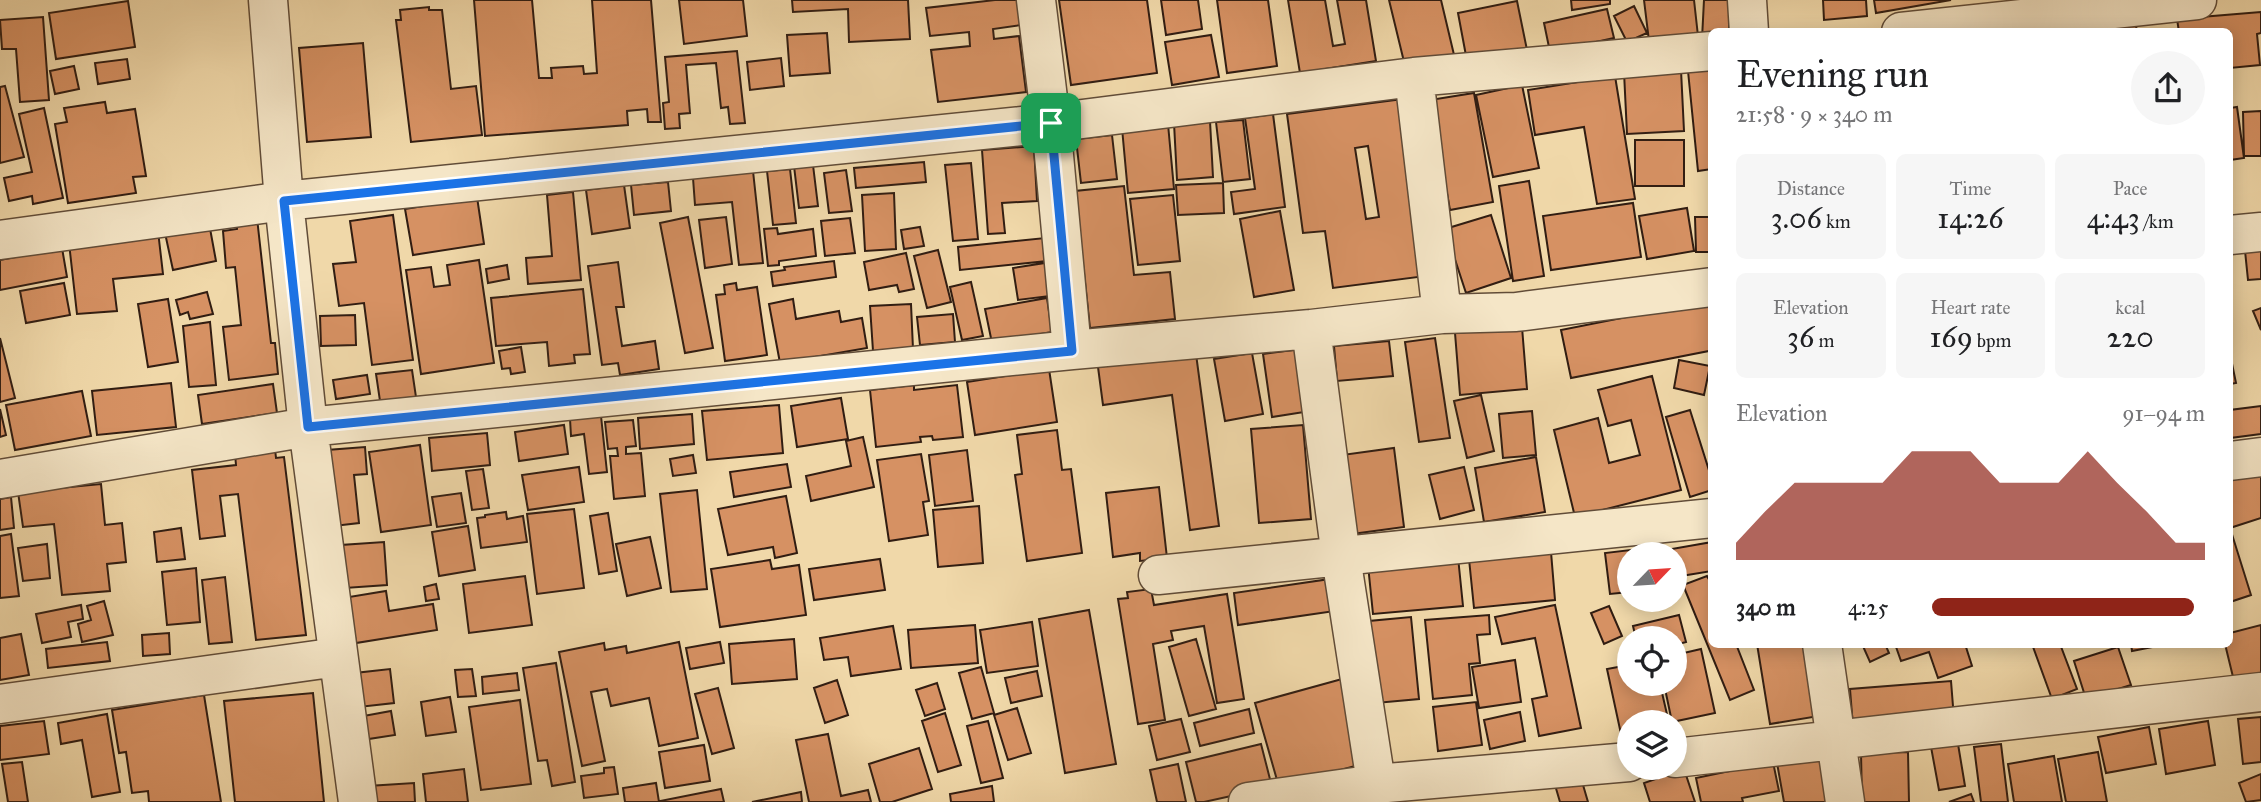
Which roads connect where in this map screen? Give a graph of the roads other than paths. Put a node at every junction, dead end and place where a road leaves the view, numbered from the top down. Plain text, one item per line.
1 (268, 0) edge
2 (1036, 0) edge
3 (1747, 0) edge
4 (2197, 0) edge
5 (1749, 28) edge
6 (1938, 28) edge
7 (1708, 51) edge
8 (1414, 77) junction
9 (1051, 123) junction
10 (284, 201) junction
11 (2261, 232) edge
12 (2233, 235) edge
13 (0, 240) edge
14 (1708, 288) edge
15 (1442, 314) junction
16 (1311, 329) junction
17 (1072, 351) junction
18 (308, 427) junction
19 (2261, 457) edge
20 (2233, 461) edge
21 (0, 479) edge
22 (1708, 518) edge
23 (1341, 558) junction
24 (1158, 575) dead end
25 (1823, 648) edge
26 (338, 657) junction
27 (2261, 692) edge
28 (0, 704) edge
29 (1835, 741) junction
30 (1687, 757) edge
31 (1617, 763) edge
32 (1378, 793) edge
33 (358, 802) edge
34 (1248, 802) edge
35 (1845, 802) edge

1 - 10 street
2 - 9 street
3 - 5 street
4 - 6 street
7 - 8 street
8 - 9 street
8 - 15 street
9 - 10 street
9 - 17 street
10 - 13 street
10 - 18 street
11 - 12 street
14 - 15 street
15 - 16 street
16 - 17 street
16 - 23 street
17 - 18 street
18 - 21 street
18 - 26 street
19 - 20 street
22 - 23 street
23 - 24 street
23 - 32 street
25 - 29 street
26 - 28 street
26 - 33 street
27 - 29 street
29 - 30 street
29 - 35 street
31 - 32 street
32 - 34 street

